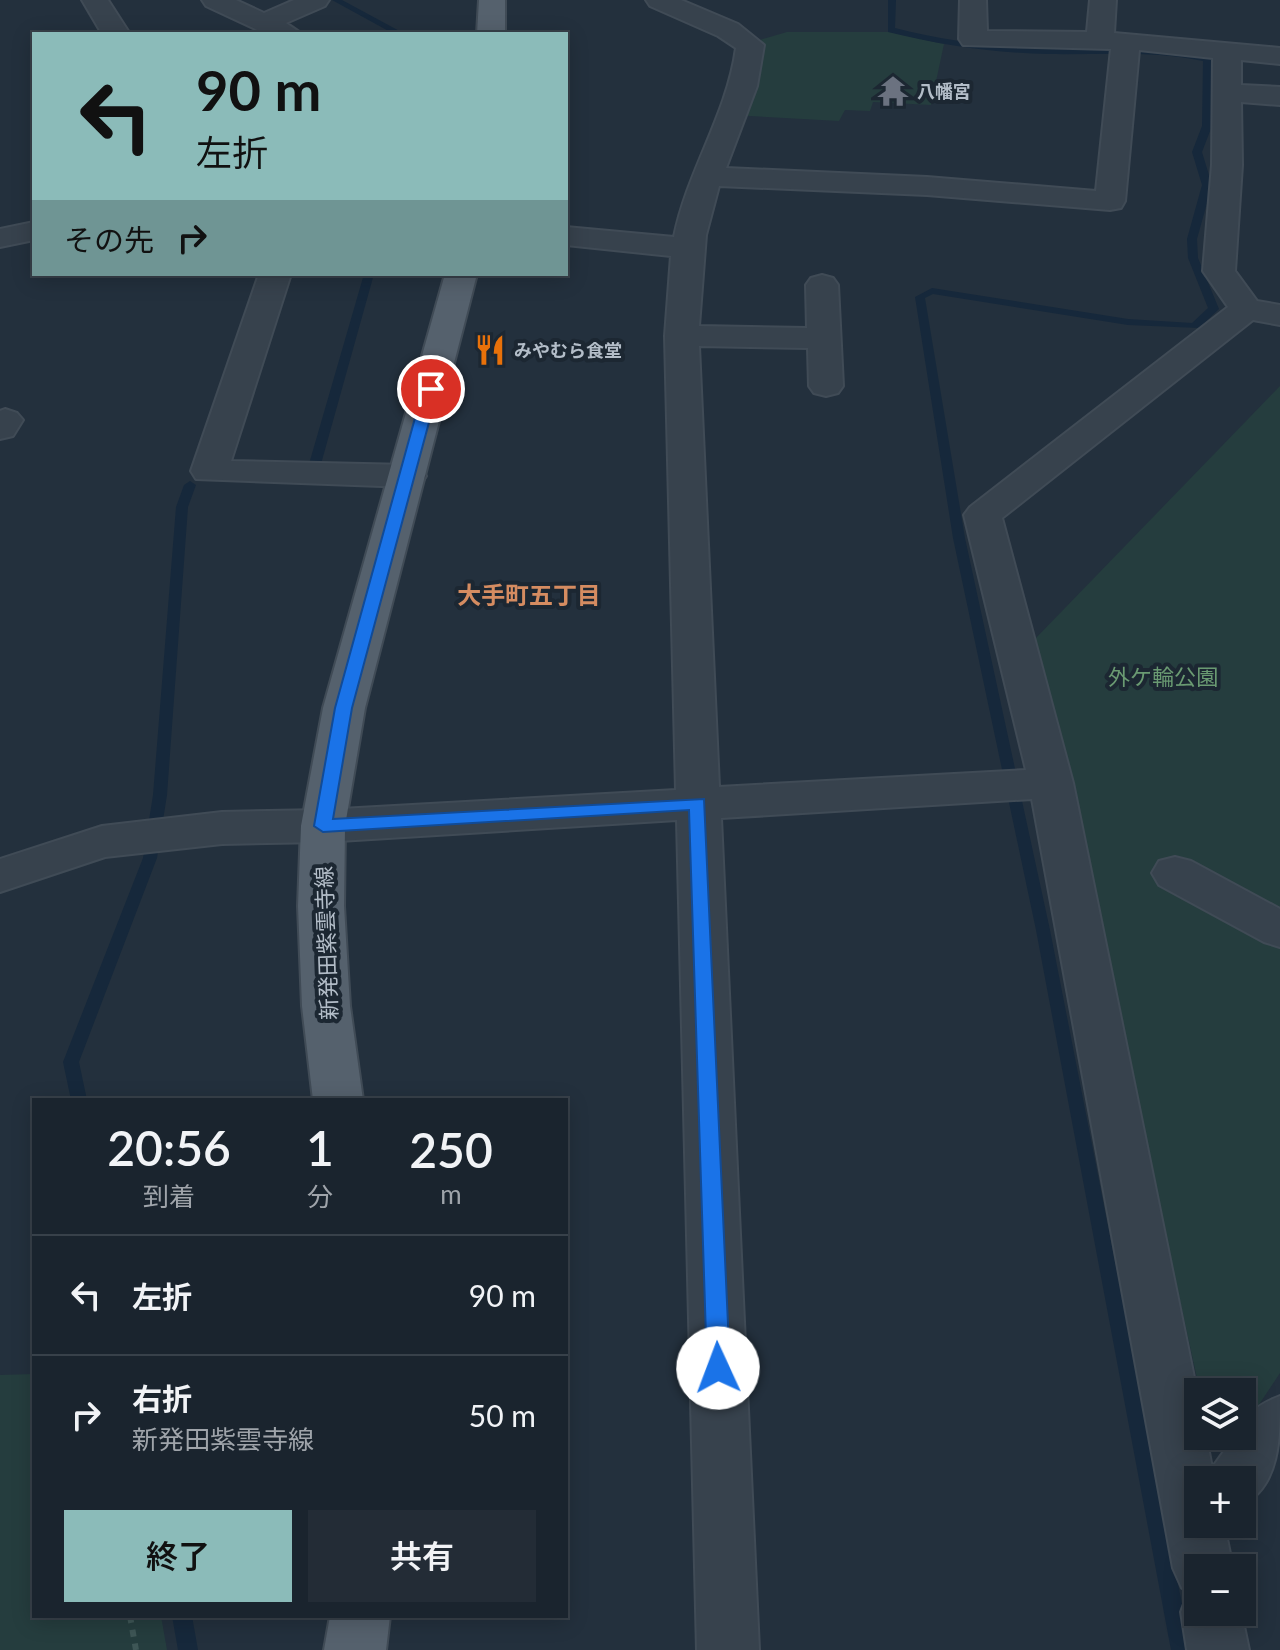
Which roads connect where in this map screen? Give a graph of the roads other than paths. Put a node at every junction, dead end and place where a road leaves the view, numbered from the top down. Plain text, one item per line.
1 (95, 0) edge
2 (215, 0) edge
3 (316, 0) edge
4 (492, 0) edge
5 (659, 0) edge
6 (973, 0) edge
7 (1103, 0) edge
8 (276, 28) edge
9 (115, 32) edge
10 (491, 32) edge
11 (1113, 41) junction
12 (1227, 53) junction
13 (1280, 56) edge
14 (1228, 93) junction
15 (1280, 96) edge
16 (707, 176) junction
17 (32, 231) edge
18 (568, 236) edge
19 (0, 238) edge
20 (688, 248) junction
21 (274, 276) edge
22 (460, 276) edge
23 (822, 285) dead end
24 (1263, 312) edge
25 (682, 336) junction
26 (825, 338) junction
27 (826, 386) dead end
28 (408, 476) junction
29 (1051, 783) junction
30 (698, 803) junction
31 (323, 826) junction
32 (1175, 873) dead end
33 (0, 876) edge
34 (1280, 930) edge
35 (338, 1098) edge
36 (1280, 1422) edge
37 (1247, 1466) edge
38 (1201, 1542) edge
39 (360, 1618) edge
40 (1214, 1626) edge
41 (355, 1650) edge
42 (728, 1650) edge
43 (1218, 1650) edge

1 - 9 street
2 - 8 street
3 - 8 street
4 - 10 main road
5 - 16 street
6 - 11 street
7 - 11 street
11 - 12 street
11 - 16 street
12 - 13 street
12 - 14 street
14 - 15 street
14 - 24 street
16 - 20 street
17 - 19 street
18 - 20 street
20 - 25 street
21 - 28 street
22 - 28 main road, 新発田紫雲寺線
23 - 26 street
24 - 29 street
25 - 26 street
25 - 30 street
26 - 27 street
28 - 31 main road, 新発田紫雲寺線
29 - 30 street
29 - 38 street
30 - 31 street
30 - 42 street
31 - 33 street
31 - 35 main road, 新発田紫雲寺線
32 - 34 street
36 - 37 street
39 - 41 main road
40 - 43 street

